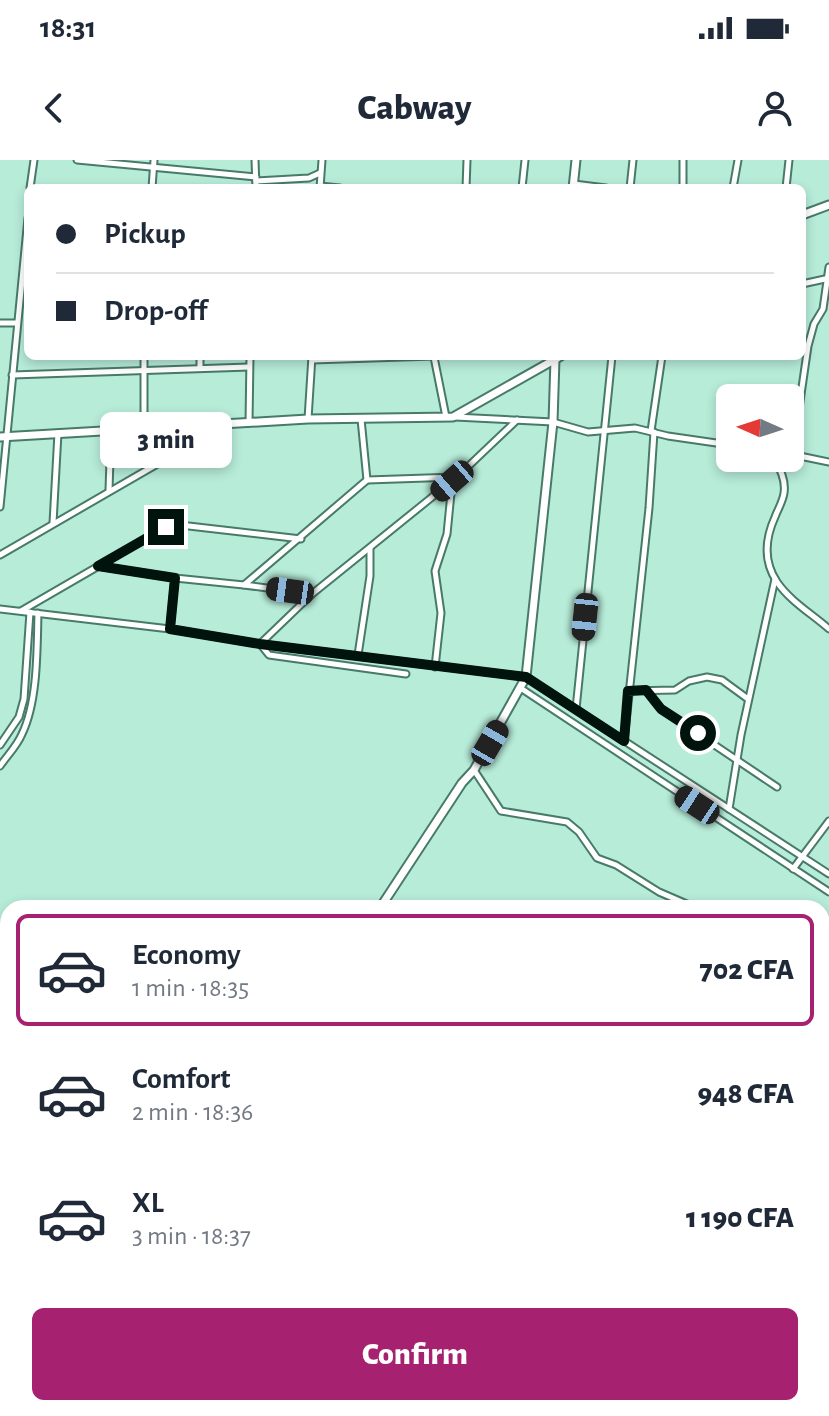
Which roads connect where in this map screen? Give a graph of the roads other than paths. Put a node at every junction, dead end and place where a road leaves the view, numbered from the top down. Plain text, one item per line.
1 (34, 160) edge
2 (77, 160) edge
3 (154, 160) edge
4 (255, 160) edge
5 (322, 160) edge
6 (467, 160) edge
7 (525, 160) edge
8 (576, 160) edge
9 (633, 160) edge
10 (683, 160) edge
11 (738, 160) edge
12 (789, 160) edge
13 (154, 168) junction
14 (320, 173) junction
15 (256, 182) edge
16 (31, 184) edge
17 (152, 184) edge
18 (320, 184) edge
19 (466, 184) edge
20 (522, 184) edge
21 (574, 184) edge
22 (630, 184) edge
23 (685, 184) edge
24 (734, 184) edge
25 (786, 184) edge
26 (829, 205) edge
27 (806, 214) edge
28 (24, 253) edge
29 (829, 267) edge
30 (825, 279) junction
31 (806, 283) edge
32 (0, 323) edge
33 (16, 323) junction
34 (144, 360) edge
35 (200, 360) edge
36 (250, 360) edge
37 (312, 360) edge
38 (435, 360) edge
39 (554, 360) edge
40 (558, 360) edge
41 (612, 360) edge
42 (662, 360) edge
43 (200, 367) junction
44 (249, 367) junction
45 (144, 371) junction
46 (12, 375) junction
47 (803, 384) edge
48 (449, 417) junction
49 (308, 419) junction
50 (361, 419) junction
51 (517, 420) junction
52 (553, 422) junction
53 (249, 423) junction
54 (209, 425) junction
55 (144, 427) junction
56 (111, 429) junction
57 (604, 431) junction
58 (58, 432) junction
59 (653, 432) junction
60 (4, 437) edge
61 (716, 443) edge
62 (804, 456) edge
63 (829, 462) edge
64 (782, 472) edge
65 (454, 479) junction
66 (367, 480) junction
67 (109, 491) junction
68 (0, 507) edge
69 (53, 524) junction
70 (301, 539) junction
71 (370, 548) junction
72 (0, 555) edge
73 (98, 566) junction
74 (175, 578) junction
75 (775, 579) junction
76 (244, 585) junction
77 (312, 594) junction
78 (0, 609) edge
79 (21, 611) junction
80 (30, 612) junction
81 (38, 613) junction
82 (170, 629) junction
83 (829, 629) edge
84 (260, 644) junction
85 (358, 655) junction
86 (435, 667) junction
87 (406, 674) dead end
88 (526, 677) junction
89 (522, 689) junction
90 (646, 690) junction
91 (628, 691) junction
92 (748, 699) junction
93 (576, 709) junction
94 (624, 741) junction
95 (0, 745) edge
96 (738, 761) junction
97 (0, 766) edge
98 (474, 770) junction
99 (777, 787) dead end
100 (729, 809) junction
101 (737, 814) junction
102 (829, 821) edge
103 (730, 827) junction
104 (802, 857) junction
105 (793, 869) junction
106 (829, 874) edge
107 (829, 892) edge
108 (385, 900) edge
109 (678, 900) edge

1 - 16 street
2 - 13 street
3 - 13 street
4 - 15 street
5 - 14 street
6 - 19 street
7 - 20 street
8 - 21 street
9 - 22 street
10 - 23 street
11 - 24 street
12 - 25 street
13 - 15 street
13 - 17 street
14 - 15 street
14 - 18 street
26 - 27 street
28 - 33 street
29 - 30 street
30 - 31 street
30 - 47 street
32 - 33 street
33 - 46 street
34 - 45 street
35 - 43 street
36 - 44 street
37 - 49 street
38 - 48 street
39 - 48 street
40 - 52 street
41 - 57 street
42 - 59 street
43 - 44 street
43 - 45 street
44 - 53 street
45 - 46 street
45 - 55 street
46 - 60 street
48 - 50 street
48 - 51 street
49 - 50 street
49 - 53 street
50 - 66 street
51 - 52 street
51 - 65 street
52 - 57 street
52 - 88 street
53 - 54 street
54 - 55 street
54 - 67 street
55 - 56 street
56 - 58 street
56 - 67 street
57 - 59 street
57 - 93 street
58 - 60 street
58 - 69 street
59 - 61 street
59 - 91 street
60 - 68 street
62 - 63 street
64 - 75 street
65 - 66 street
65 - 71 street
65 - 86 street
66 - 70 street
67 - 69 street
69 - 72 street
70 - 73 street
70 - 76 street
71 - 77 street
71 - 85 street
73 - 74 street
73 - 79 street
74 - 76 street
74 - 82 street
75 - 83 street
75 - 92 street
76 - 77 street
77 - 84 street
78 - 79 street
79 - 80 street
80 - 81 street
80 - 95 street
81 - 82 street
81 - 97 street
82 - 84 street
84 - 85 street
84 - 87 street
85 - 86 street
86 - 88 street
88 - 89 street
88 - 93 street
89 - 98 street
89 - 103 street
90 - 91 street
90 - 92 street
90 - 96 street
91 - 94 street
92 - 96 street
93 - 94 street
94 - 100 street
96 - 99 street
96 - 100 street
98 - 108 street
98 - 109 street
100 - 101 street
101 - 103 street
101 - 104 street
102 - 104 street
103 - 105 street
104 - 105 street
104 - 106 street
105 - 107 street

